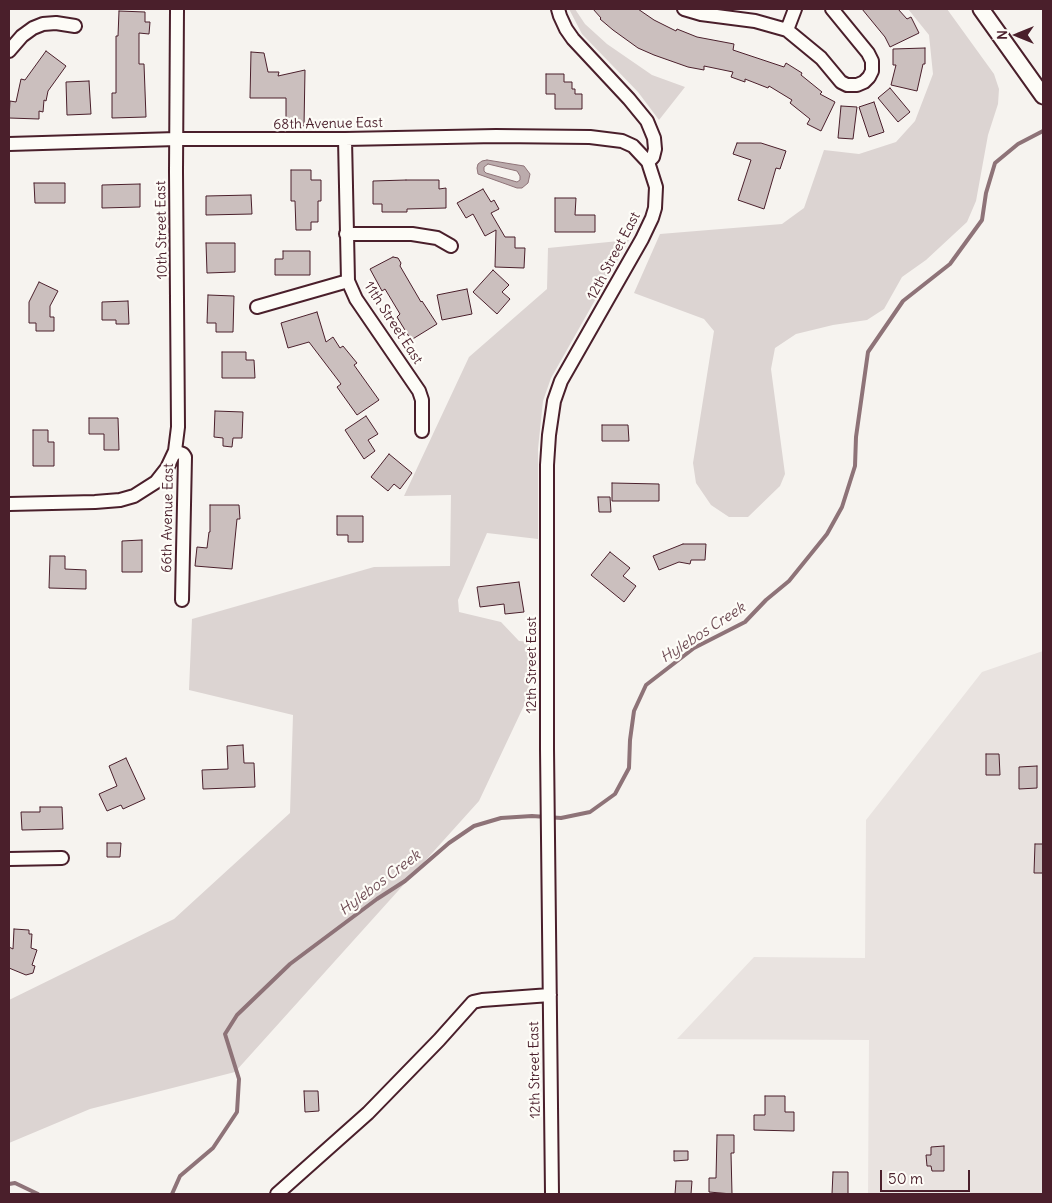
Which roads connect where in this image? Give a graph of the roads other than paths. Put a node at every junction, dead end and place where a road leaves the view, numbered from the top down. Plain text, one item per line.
1 (177, 9) edge
2 (558, 9) edge
3 (684, 9) edge
4 (795, 9) edge
5 (832, 9) edge
6 (981, 9) edge
7 (75, 26) dead end
8 (787, 30) junction
9 (9, 51) edge
10 (1042, 95) edge
11 (176, 139) junction
12 (345, 139) junction
13 (9, 144) edge
14 (646, 158) junction
15 (346, 234) junction
16 (451, 246) dead end
17 (348, 281) junction
18 (256, 307) dead end
19 (422, 431) dead end
20 (175, 451) junction
21 (9, 504) edge
22 (182, 600) dead end
23 (62, 858) dead end
24 (9, 859) edge
25 (550, 995) junction
26 (277, 1194) edge
27 (552, 1194) edge

1 - 11 street, 10th Street East
2 - 14 street
3 - 8 street
4 - 8 street
5 - 8 street
6 - 10 main road
7 - 9 street
11 - 12 street, 68th Avenue East
11 - 13 street, 68th Avenue East
11 - 20 street, 10th Street East
12 - 14 street, 68th Avenue East
12 - 15 street, 11th Street East
14 - 25 street, 12th Street East
15 - 16 street
15 - 17 street, 11th Street East
17 - 18 street
17 - 19 street, 11th Street East
20 - 21 street, 66th Avenue East
20 - 22 street, 66th Avenue East
23 - 24 street
25 - 26 street
25 - 27 street, 12th Street East

